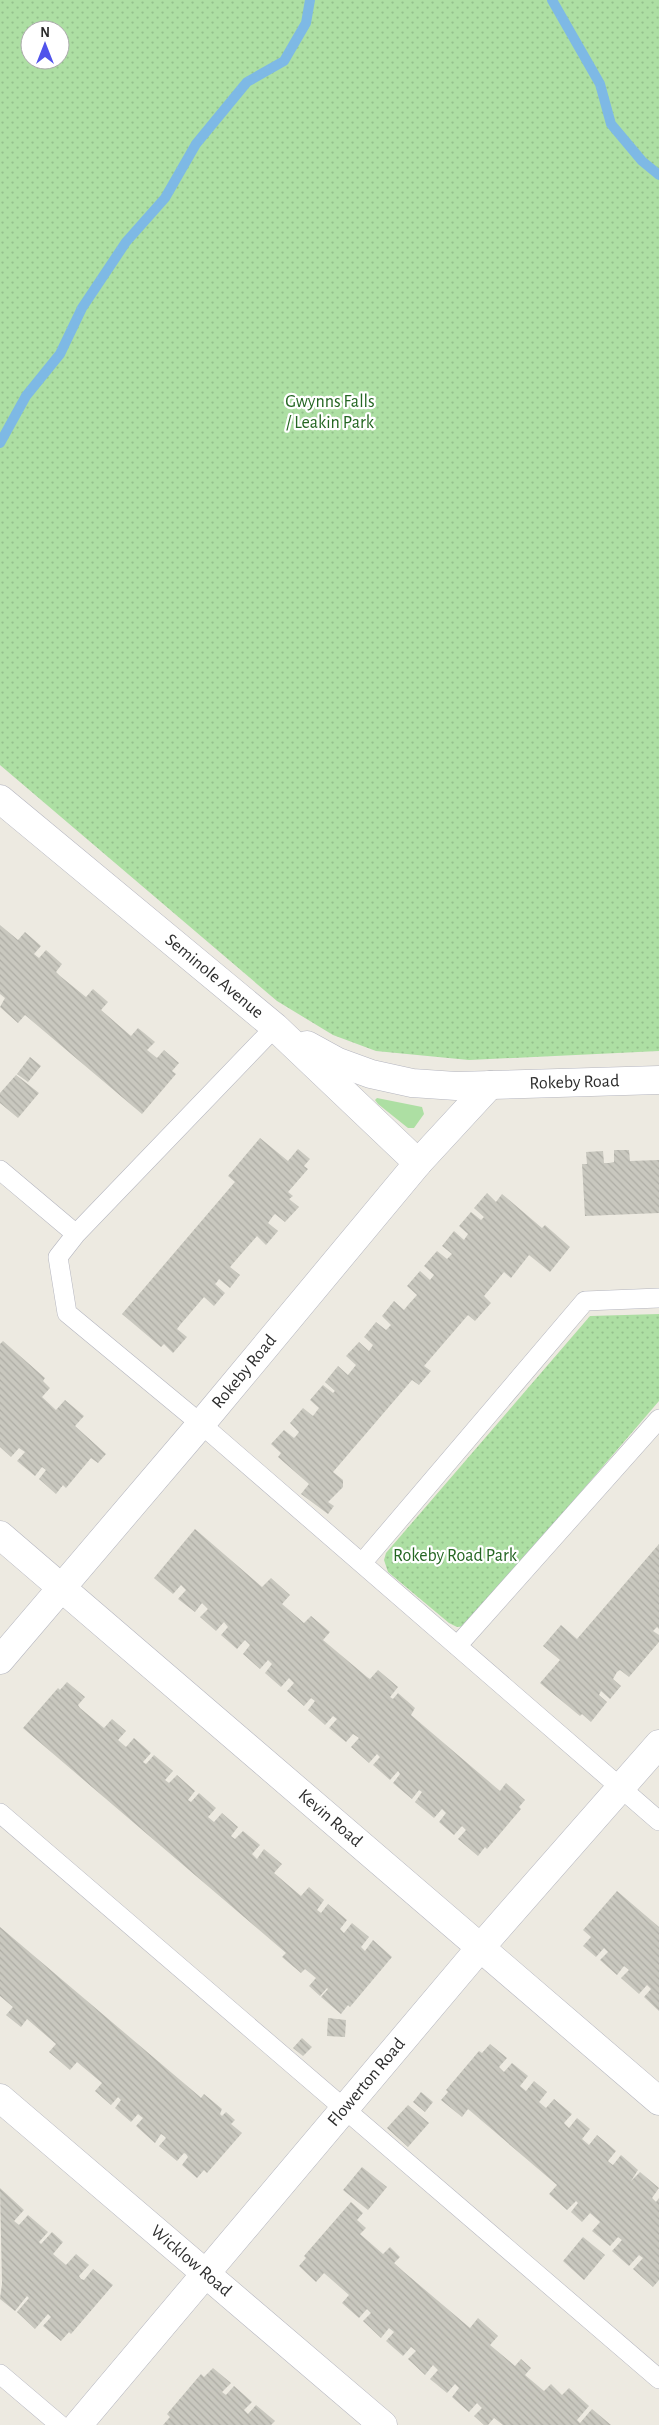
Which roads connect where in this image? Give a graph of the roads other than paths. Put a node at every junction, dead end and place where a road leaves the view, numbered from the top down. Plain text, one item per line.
1 (0, 798) edge
2 (274, 1027) junction
3 (659, 1080) edge
4 (490, 1085) junction
5 (418, 1163) junction
6 (0, 1170) edge
7 (76, 1234) junction
8 (659, 1298) edge
9 (659, 1419) edge
10 (201, 1424) junction
11 (0, 1535) edge
12 (362, 1563) junction
13 (62, 1588) junction
14 (457, 1646) junction
15 (0, 1660) edge
16 (659, 1744) edge
17 (621, 1788) junction
18 (0, 1812) edge
19 (659, 1821) edge
20 (480, 1948) junction
21 (0, 2098) edge
22 (659, 2101) edge
23 (346, 2109) junction
24 (205, 2273) junction
25 (0, 2374) edge
26 (659, 2378) edge
27 (60, 2425) edge
28 (78, 2425) edge
29 (383, 2425) edge

1 - 2 street, Seminole Avenue
2 - 4 street, Rokeby Road
2 - 5 street, Seminole Avenue
2 - 7 lane
3 - 4 street, Rokeby Road
4 - 5 street, Rokeby Road
5 - 10 street, Rokeby Road
6 - 7 lane
7 - 10 lane
8 - 12 lane
9 - 14 lane
10 - 12 lane
10 - 13 street, Rokeby Road
11 - 13 street, Kevin Road
12 - 14 lane
13 - 15 street, Rokeby Road
13 - 20 street, Kevin Road
14 - 17 lane
16 - 17 street, Flowerton Road
17 - 19 lane
17 - 20 street, Flowerton Road
18 - 23 lane
20 - 22 street, Kevin Road
20 - 23 street, Flowerton Road
21 - 24 street, Wicklow Road
23 - 24 street, Flowerton Road
23 - 26 lane
24 - 28 street, Flowerton Road
24 - 29 street, Wicklow Road
25 - 27 lane

